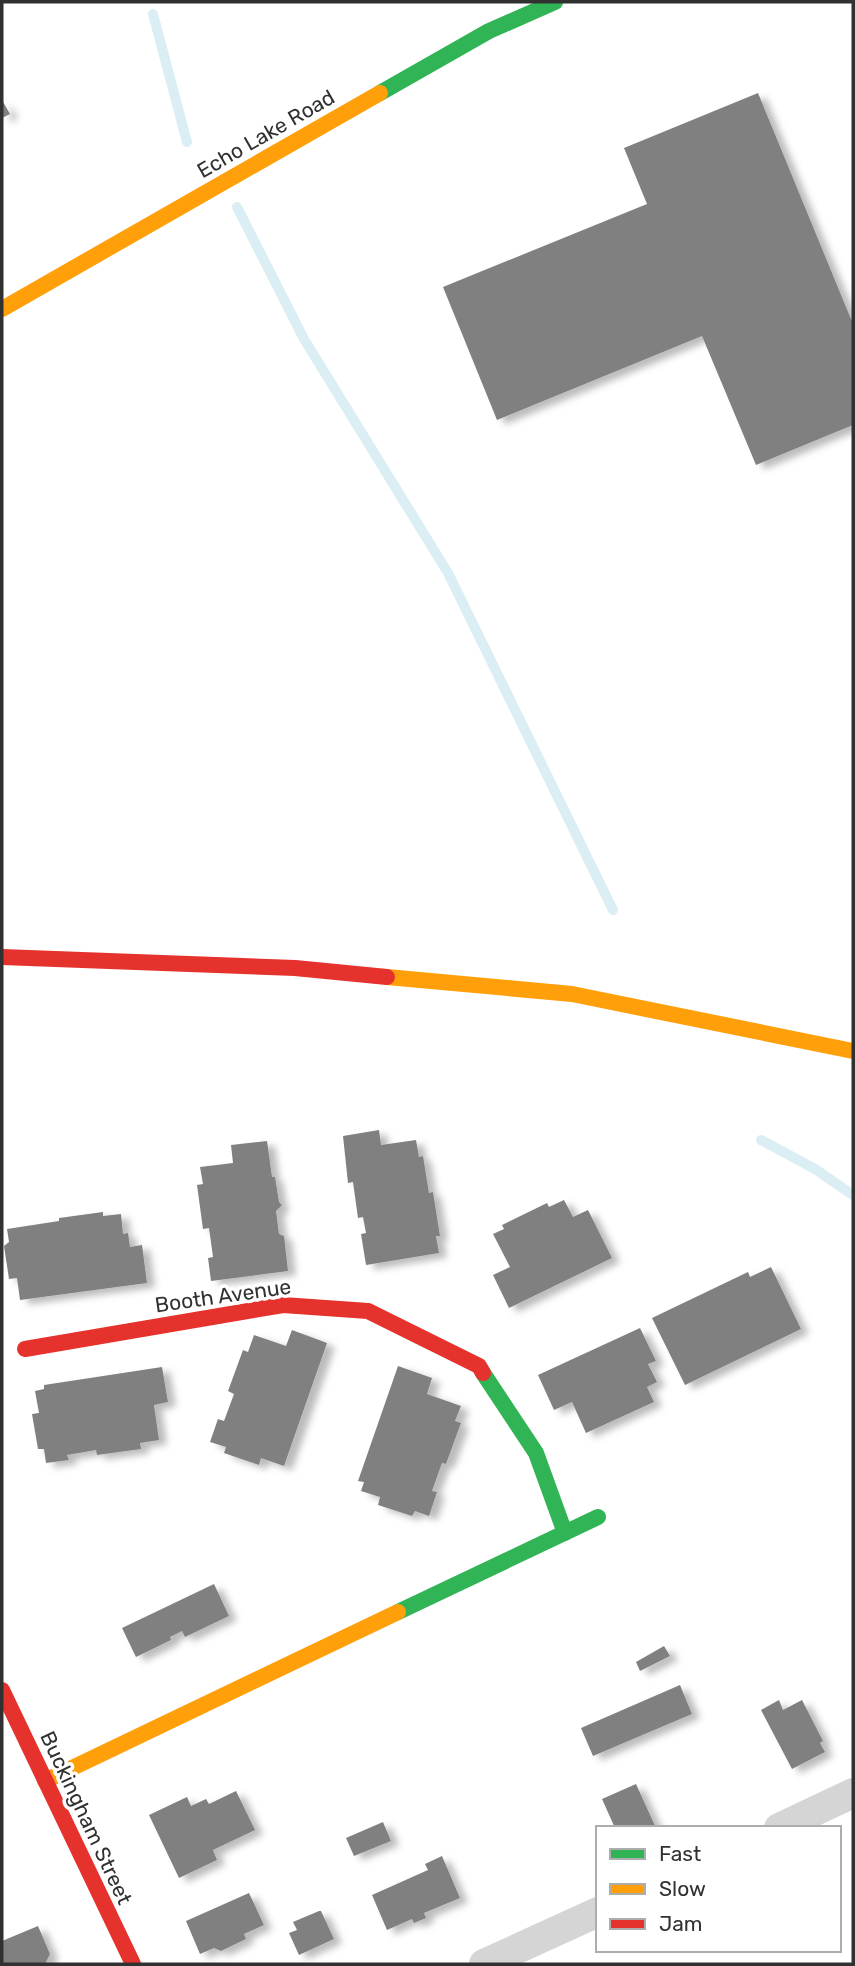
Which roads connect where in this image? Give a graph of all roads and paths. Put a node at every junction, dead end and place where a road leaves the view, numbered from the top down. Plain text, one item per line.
1 (555, 2) edge
2 (2, 309) edge
3 (2, 957) edge
4 (853, 1051) edge
5 (25, 1349) dead end
6 (598, 1517) dead end
7 (565, 1533) junction
8 (2, 1690) edge
9 (45, 1781) junction
10 (853, 1793) edge
11 (783, 1826) edge
12 (596, 1913) edge
13 (132, 1964) edge
14 (484, 1964) edge

1 - 2 main road, Echo Lake Road
3 - 4 main road
5 - 7 main road, Booth Avenue
6 - 7 main road
7 - 9 main road
8 - 9 main road, Buckingham Street
9 - 13 main road, Buckingham Street
10 - 11 street
12 - 14 street

